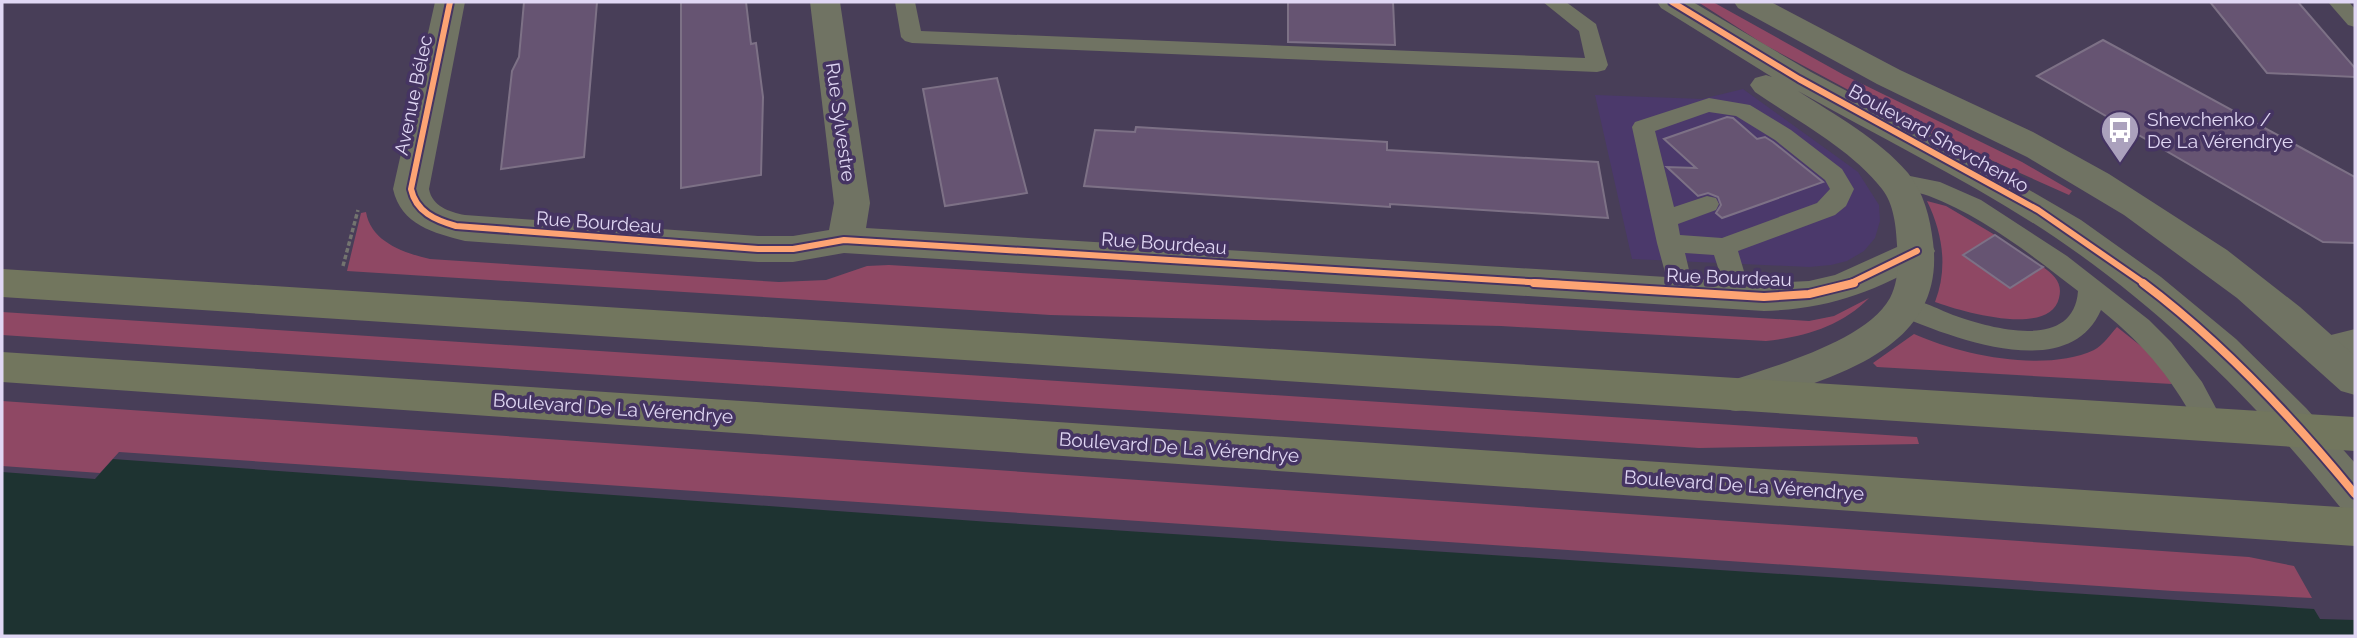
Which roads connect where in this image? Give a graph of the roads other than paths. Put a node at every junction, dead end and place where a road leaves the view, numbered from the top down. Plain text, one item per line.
1 (450, 2) edge
2 (825, 2) edge
3 (905, 2) edge
4 (1553, 2) edge
5 (1660, 2) edge
6 (1672, 2) edge
7 (1749, 2) edge
8 (2338, 2) edge
9 (2355, 21) edge
10 (1793, 104) junction
11 (1760, 119) junction
12 (1895, 181) junction
13 (412, 195) joint
14 (1707, 204) dead end
15 (1667, 231) junction
16 (844, 240) junction
17 (1724, 247) junction
18 (1917, 251) junction
19 (2, 283) edge
20 (2091, 288) junction
21 (1681, 291) junction
22 (1738, 295) junction
23 (1904, 307) junction
24 (2340, 348) edge
25 (2, 367) edge
26 (2355, 380) edge
27 (1735, 395) junction
28 (2211, 425) junction
29 (2304, 431) junction
30 (2355, 434) edge
31 (2355, 494) edge
32 (2355, 527) edge

1 - 13 street, Avenue Bélec
2 - 16 street, Rue Sylvestre
3 - 4 lane
5 - 10 street
6 - 29 street, Boulevard Shevchenko
7 - 24 street, Boulevard Shevchenko
8 - 9 lane
10 - 11 lane
10 - 12 street
11 - 15 lane
11 - 17 lane
12 - 18 street
12 - 20 lane
13 - 16 street, Rue Bourdeau
14 - 15 lane
15 - 17 lane
15 - 21 lane
16 - 21 street, Rue Bourdeau
17 - 22 lane
18 - 22 street, Rue Bourdeau
18 - 23 street
19 - 27 main road
20 - 23 lane
20 - 28 lane
21 - 22 street, Rue Bourdeau
23 - 27 street
24 - 26 street, Boulevard Shevchenko
25 - 32 main road, Boulevard De La Vérendrye
27 - 28 main road
28 - 29 main road
29 - 30 main road
29 - 31 street, Boulevard Shevchenko

